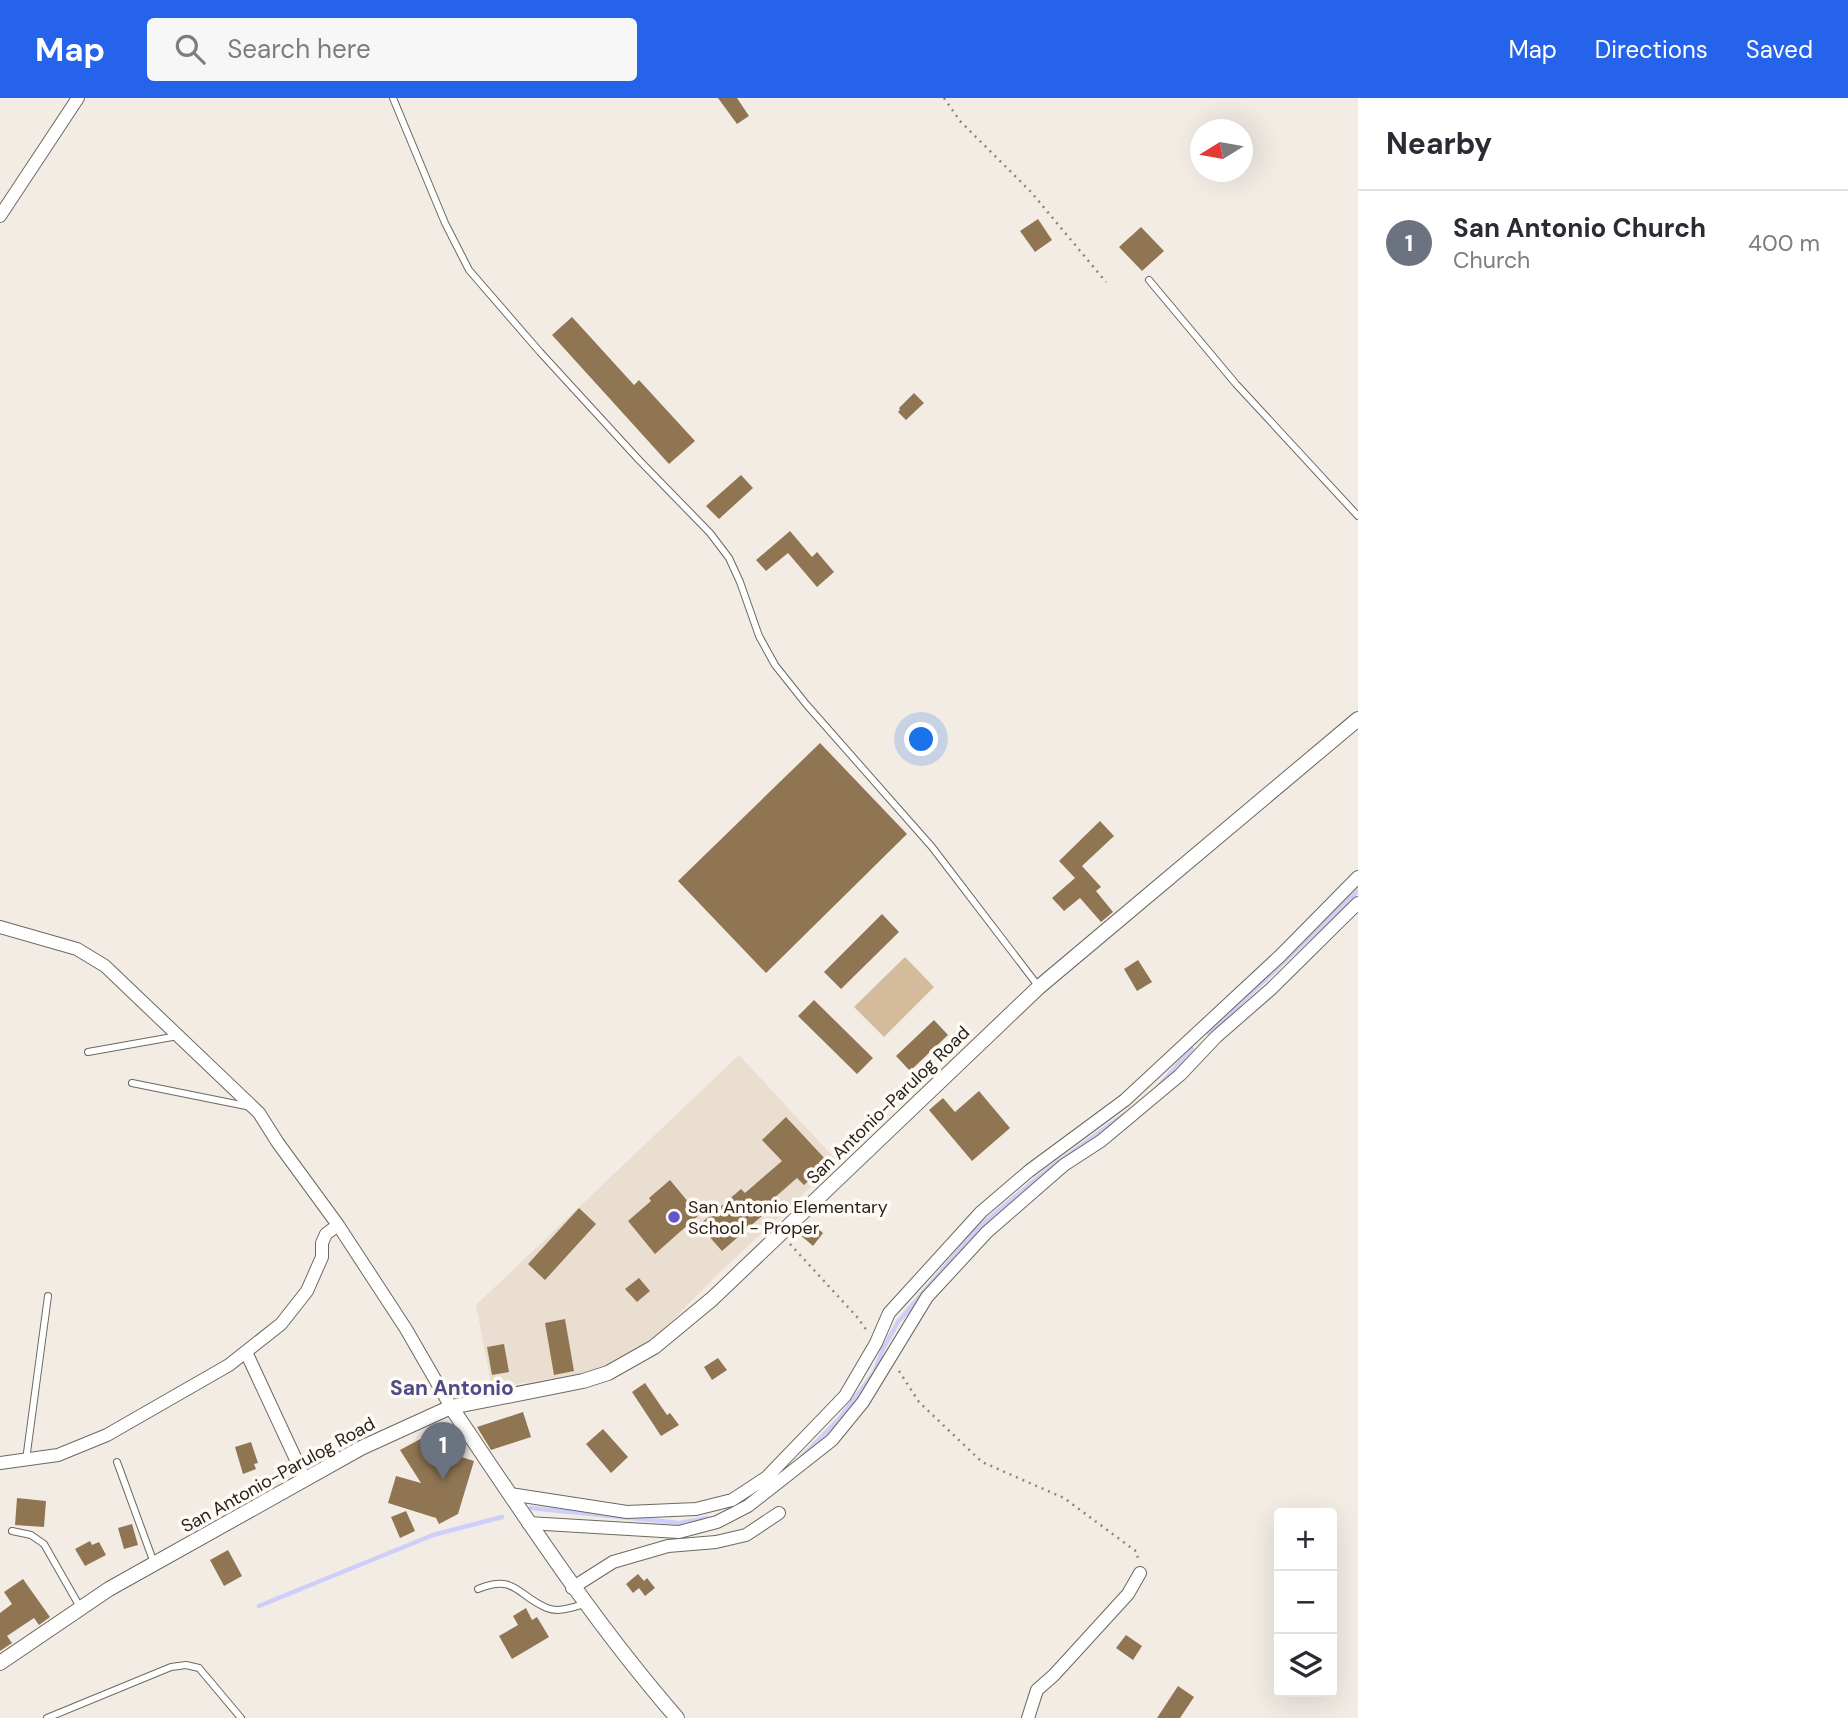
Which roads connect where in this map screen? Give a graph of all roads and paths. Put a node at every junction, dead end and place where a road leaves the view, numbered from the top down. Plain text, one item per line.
1 (78, 98) edge
2 (393, 98) edge
3 (944, 98) edge
4 (0, 216) edge
5 (1149, 281) dead end
6 (1106, 282) dead end
7 (1358, 516) edge
8 (1358, 719) edge
9 (1358, 877) edge
10 (1358, 903) edge
11 (0, 927) edge
12 (1039, 987) junction
13 (180, 1036) junction
14 (88, 1052) dead end
15 (132, 1083) dead end
16 (252, 1108) junction
17 (338, 1225) junction
18 (781, 1235) junction
19 (48, 1296) dead end
20 (876, 1343) junction
21 (246, 1352) junction
22 (889, 1358) junction
23 (451, 1407) junction
24 (26, 1460) junction
25 (117, 1462) dead end
26 (0, 1463) edge
27 (305, 1479) junction
28 (510, 1494) junction
29 (779, 1513) dead end
30 (528, 1524) junction
31 (12, 1531) dead end
32 (154, 1565) junction
33 (1140, 1573) joint
34 (572, 1588) junction
35 (478, 1589) dead end
36 (585, 1604) junction
37 (81, 1609) junction
38 (0, 1663) edge
39 (47, 1718) edge
40 (242, 1718) edge
41 (677, 1718) edge
42 (1028, 1718) edge

1 - 4 street
2 - 12 lane
3 - 6 path
5 - 7 lane
8 - 12 street, San Antonio-Parulog Road
9 - 20 street
10 - 22 street
11 - 13 street
12 - 18 street, San Antonio-Parulog Road
13 - 14 lane
13 - 16 street
15 - 16 lane
16 - 17 street
17 - 21 street
17 - 23 street
18 - 20 path
18 - 23 street, San Antonio-Parulog Road
19 - 24 lane
20 - 28 street
21 - 24 street
21 - 27 street
22 - 30 street
22 - 33 path
23 - 27 street, San Antonio-Parulog Road
23 - 28 street
24 - 26 street
25 - 32 lane
27 - 32 street, San Antonio-Parulog Road
28 - 30 street
29 - 34 street
30 - 34 street
31 - 37 lane
32 - 37 street, San Antonio-Parulog Road
33 - 42 street
34 - 36 street
35 - 36 lane
36 - 41 street
37 - 38 street, San Antonio-Parulog Road
39 - 40 lane

